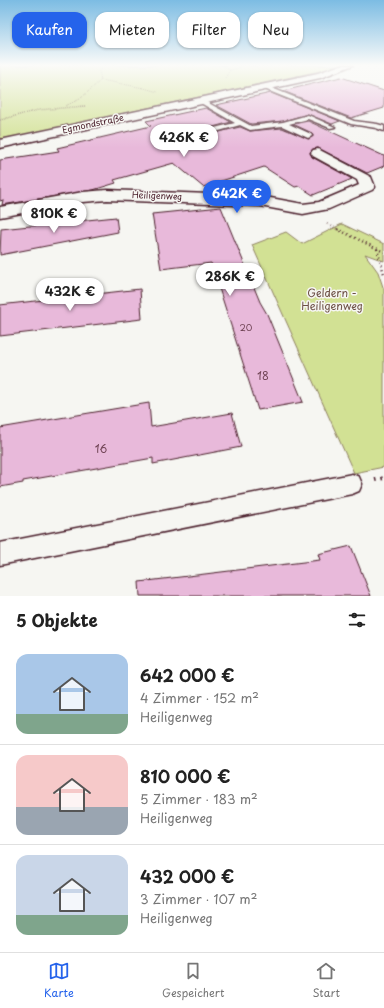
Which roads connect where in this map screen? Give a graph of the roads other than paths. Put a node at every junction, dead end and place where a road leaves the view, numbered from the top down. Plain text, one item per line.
1 (238, 93) edge
2 (278, 93) edge
3 (201, 101) junction
4 (241, 123) junction
5 (283, 124) junction
6 (332, 127) dead end
7 (384, 129) edge
8 (205, 133) dead end
9 (308, 136) dead end
10 (0, 144) edge
11 (318, 153) dead end
12 (0, 212) edge
13 (352, 484) dead end
14 (0, 554) edge

1 - 3 street, Egmondstraße
2 - 7 lane
3 - 4 lane
3 - 10 street, Egmondstraße
4 - 5 lane
4 - 8 lane
5 - 6 lane
5 - 9 lane
11 - 12 street, Heiligenweg
13 - 14 lane

